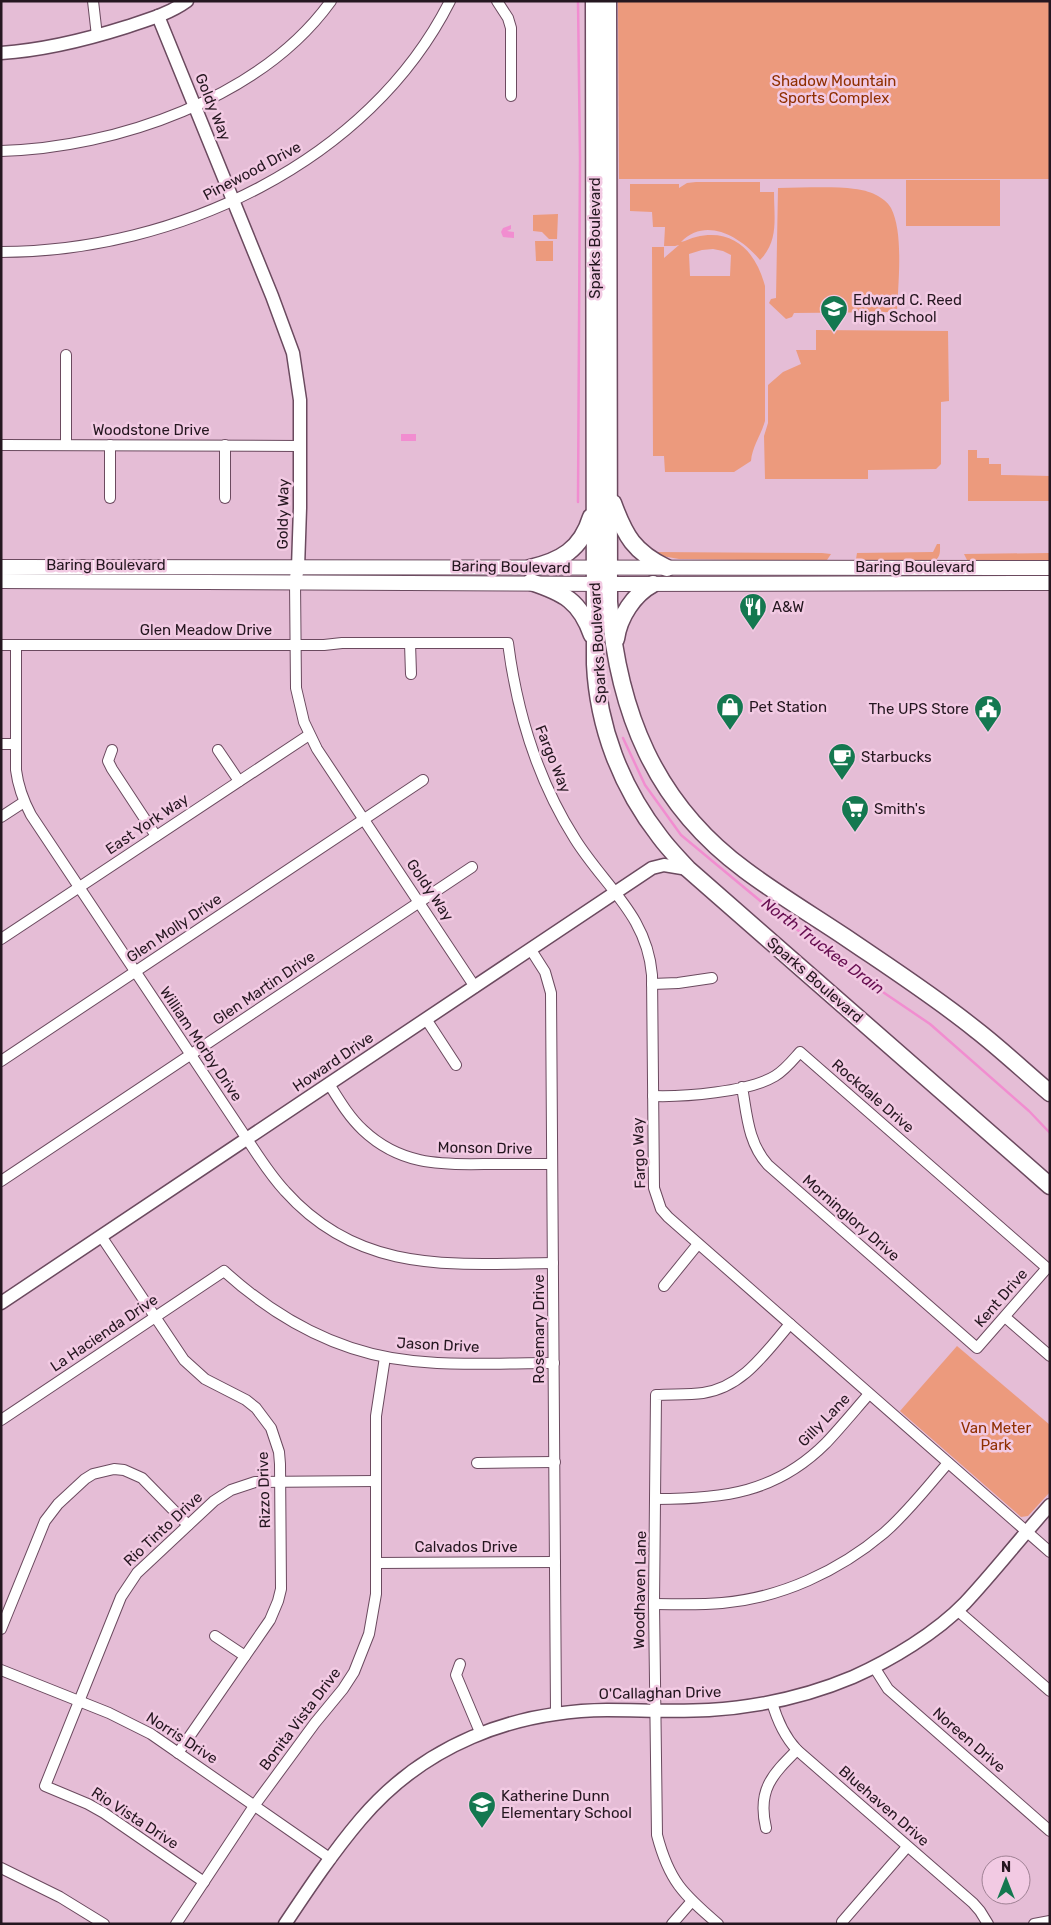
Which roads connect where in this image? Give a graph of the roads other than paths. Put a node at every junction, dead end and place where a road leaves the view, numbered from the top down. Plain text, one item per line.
1 (93, 1) edge
2 (187, 1) edge
3 (331, 1) edge
4 (450, 1) edge
5 (497, 1) edge
6 (594, 1) edge
7 (608, 1) edge
8 (158, 16) junction
9 (97, 36) junction
10 (1, 53) edge
11 (511, 96) dead end
12 (196, 105) junction
13 (594, 148) junction
14 (1, 151) edge
15 (609, 167) junction
16 (234, 200) junction
17 (1, 252) edge
18 (66, 355) dead end
19 (1, 445) edge
20 (66, 445) junction
21 (110, 445) junction
22 (225, 446) junction
23 (300, 446) junction
24 (610, 494) junction
25 (110, 498) dead end
26 (225, 498) dead end
27 (594, 506) junction
28 (1, 567) edge
29 (667, 568) junction
30 (1050, 568) edge
31 (296, 575) junction
32 (530, 575) junction
33 (602, 576) junction
34 (1, 581) edge
35 (1050, 583) edge
36 (653, 584) junction
37 (410, 643) junction
38 (508, 643) joint
39 (595, 644) junction
40 (1, 645) edge
41 (16, 645) junction
42 (296, 645) junction
43 (614, 651) junction
44 (411, 674) dead end
45 (309, 735) junction
46 (1, 744) edge
47 (16, 744) junction
48 (112, 750) dead end
49 (218, 750) dead end
50 (423, 780) dead end
51 (239, 781) junction
52 (24, 802) junction
53 (1, 817) edge
54 (364, 820) junction
55 (156, 836) junction
56 (472, 867) dead end
57 (688, 869) junction
58 (79, 888) junction
59 (615, 893) junction
60 (419, 902) junction
61 (1, 939) edge
62 (531, 950) junction
63 (135, 972) junction
64 (712, 978) dead end
65 (652, 984) junction
66 (475, 987) junction
67 (426, 1020) junction
68 (190, 1055) junction
69 (1, 1061) edge
70 (456, 1064) dead end
71 (329, 1084) junction
72 (742, 1087) junction
73 (1050, 1093) edge
74 (653, 1096) junction
75 (247, 1139) junction
76 (552, 1164) junction
77 (1, 1181) edge
78 (1050, 1186) edge
79 (101, 1236) junction
80 (698, 1244) junction
81 (553, 1263) junction
82 (1047, 1268) joint
83 (224, 1271) joint
84 (664, 1286) dead end
85 (1, 1303) edge
86 (155, 1317) junction
87 (1005, 1317) junction
88 (790, 1324) junction
89 (977, 1348) joint
90 (1050, 1356) edge
91 (385, 1357) junction
92 (554, 1363) junction
93 (869, 1394) junction
94 (1, 1420) edge
95 (555, 1462) junction
96 (477, 1463) dead end
97 (948, 1463) junction
98 (376, 1481) junction
99 (280, 1482) junction
100 (656, 1499) junction
101 (1050, 1505) edge
102 (188, 1525) junction
103 (1026, 1532) junction
104 (1050, 1552) edge
105 (555, 1562) junction
106 (376, 1563) junction
107 (654, 1604) junction
108 (957, 1610) junction
109 (1, 1629) edge
110 (214, 1636) dead end
111 (245, 1656) junction
112 (460, 1664) dead end
113 (874, 1667) junction
114 (1, 1670) edge
115 (1050, 1691) edge
116 (79, 1701) junction
117 (772, 1702) junction
118 (654, 1710) junction
119 (556, 1713) junction
120 (480, 1732) junction
121 (797, 1750) junction
122 (178, 1752) junction
123 (45, 1786) joint
124 (254, 1806) junction
125 (766, 1828) dead end
126 (1050, 1831) edge
127 (907, 1846) junction
128 (331, 1860) junction
129 (1, 1868) edge
130 (204, 1882) junction
131 (692, 1901) junction
132 (1050, 1921) edge
133 (842, 1922) dead end
134 (104, 1924) edge
135 (176, 1924) edge
136 (284, 1924) edge
137 (672, 1924) edge
138 (718, 1924) edge
139 (988, 1924) edge
140 (1034, 1924) edge

1 - 9 street
2 - 8 street
3 - 12 street
4 - 16 street, Pinewood Drive
5 - 11 street
6 - 13 main road, Sparks Boulevard
7 - 15 main road, Sparks Boulevard
8 - 9 street
8 - 12 street, Goldy Way
9 - 10 street
12 - 14 street
12 - 16 street, Goldy Way
13 - 15 main road
13 - 27 main road, Sparks Boulevard
15 - 24 main road, Sparks Boulevard
16 - 17 street, Pinewood Drive
16 - 23 street, Goldy Way
18 - 20 street
19 - 20 street, Woodstone Drive
20 - 21 street, Woodstone Drive
21 - 22 street, Woodstone Drive
21 - 25 street
22 - 23 street, Woodstone Drive
22 - 26 street
23 - 31 street, Goldy Way
24 - 29 main road
24 - 33 main road, Sparks Boulevard
27 - 32 main road
27 - 33 main road, Sparks Boulevard
28 - 31 main road, Baring Boulevard
29 - 30 main road, Baring Boulevard
29 - 33 main road, Baring Boulevard
31 - 32 main road, Baring Boulevard
31 - 34 main road, Baring Boulevard
31 - 42 street, Goldy Way
32 - 33 main road, Baring Boulevard
32 - 39 main road
33 - 36 main road, Baring Boulevard
33 - 39 main road, Sparks Boulevard
33 - 43 main road, Sparks Boulevard
35 - 36 main road, Baring Boulevard
36 - 43 main road
37 - 38 street, Glen Meadow Drive
37 - 42 street, Glen Meadow Drive
37 - 44 street
38 - 59 street, Fargo Way
39 - 57 main road, Sparks Boulevard
40 - 41 street, Glen Meadow Drive
41 - 42 street, Glen Meadow Drive
41 - 47 street, William Morby Drive
42 - 45 street, Goldy Way
43 - 73 main road, Sparks Boulevard
45 - 51 street, East York Way
45 - 54 street, Goldy Way
46 - 47 street
47 - 52 street, William Morby Drive
48 - 55 street
49 - 51 street
50 - 54 street, Glen Molly Drive
51 - 55 street, East York Way
52 - 53 street
52 - 58 street, William Morby Drive
54 - 60 street, Goldy Way
54 - 63 street, Glen Molly Drive
55 - 58 street, East York Way
56 - 60 street, Glen Martin Drive
57 - 59 street, Howard Drive
57 - 78 main road, Sparks Boulevard
58 - 61 street, East York Way
58 - 63 street, William Morby Drive
59 - 62 street, Howard Drive
59 - 65 street, Fargo Way
60 - 66 street, Goldy Way
60 - 68 street, Glen Martin Drive
62 - 66 street, Howard Drive
62 - 76 street, Rosemary Drive
63 - 68 street, William Morby Drive
63 - 69 street, Glen Molly Drive
64 - 65 street
65 - 74 street, Fargo Way
66 - 67 street, Howard Drive
67 - 70 street
67 - 71 street, Howard Drive
68 - 75 street, William Morby Drive
68 - 77 street, Glen Martin Drive
71 - 75 street, Howard Drive
71 - 76 street, Monson Drive
72 - 74 street, Rockdale Drive
72 - 82 street, Rockdale Drive
72 - 89 street, Morninglory Drive
74 - 80 street, Fargo Way
75 - 79 street, Howard Drive
75 - 81 street, William Morby Drive
76 - 81 street, Rosemary Drive
79 - 85 street, Howard Drive
79 - 86 street, Rizzo Drive
80 - 84 street
80 - 88 street, Fargo Way
81 - 92 street, Rosemary Drive
82 - 87 street, Kent Drive
83 - 86 street, La Hacienda Drive
83 - 91 street, Jason Drive
86 - 94 street, La Hacienda Drive
86 - 99 street, Rizzo Drive
87 - 89 street, Kent Drive
87 - 90 street
88 - 93 street, Fargo Way
88 - 100 street, Woodhaven Lane
91 - 92 street, Jason Drive
91 - 98 street, Bonita Vista Drive
92 - 95 street, Rosemary Drive
93 - 97 street, Fargo Way
93 - 100 street, Gilly Lane
95 - 96 street
95 - 105 street, Rosemary Drive
97 - 103 street, Fargo Way
97 - 107 street
98 - 99 street, Rio Tinto Drive
98 - 106 street, Bonita Vista Drive
99 - 102 street, Rio Tinto Drive
99 - 111 street, Rizzo Drive
100 - 107 street, Woodhaven Lane
101 - 103 street, O'Callaghan Drive
102 - 109 street
102 - 116 street, Rio Tinto Drive
103 - 104 street, Fargo Way
103 - 108 street, O'Callaghan Drive
105 - 106 street, Calvados Drive
105 - 119 street, Rosemary Drive
106 - 124 street, Bonita Vista Drive
107 - 118 street, Woodhaven Lane
108 - 113 street, O'Callaghan Drive
108 - 115 street
110 - 111 street
111 - 122 street, Rizzo Drive
112 - 120 street
113 - 117 street, O'Callaghan Drive
113 - 126 street, Noreen Drive
114 - 116 street, Norris Drive
116 - 122 street, Norris Drive
116 - 123 street, Rio Tinto Drive
117 - 118 street, O'Callaghan Drive
117 - 121 street, Bluehaven Drive
118 - 119 street, O'Callaghan Drive
118 - 131 street, Woodhaven Lane
119 - 120 street, O'Callaghan Drive
120 - 128 street, O'Callaghan Drive
121 - 125 street
121 - 127 street, Bluehaven Drive
122 - 124 street, Norris Drive
123 - 130 street, Rio Vista Drive
124 - 128 street, Norris Drive
124 - 130 street, Bonita Vista Drive
127 - 133 street
127 - 139 street, Bluehaven Drive
128 - 136 street, O'Callaghan Drive
129 - 134 street
130 - 135 street, Bonita Vista Drive
131 - 137 street
131 - 138 street, Woodhaven Lane
132 - 140 street

